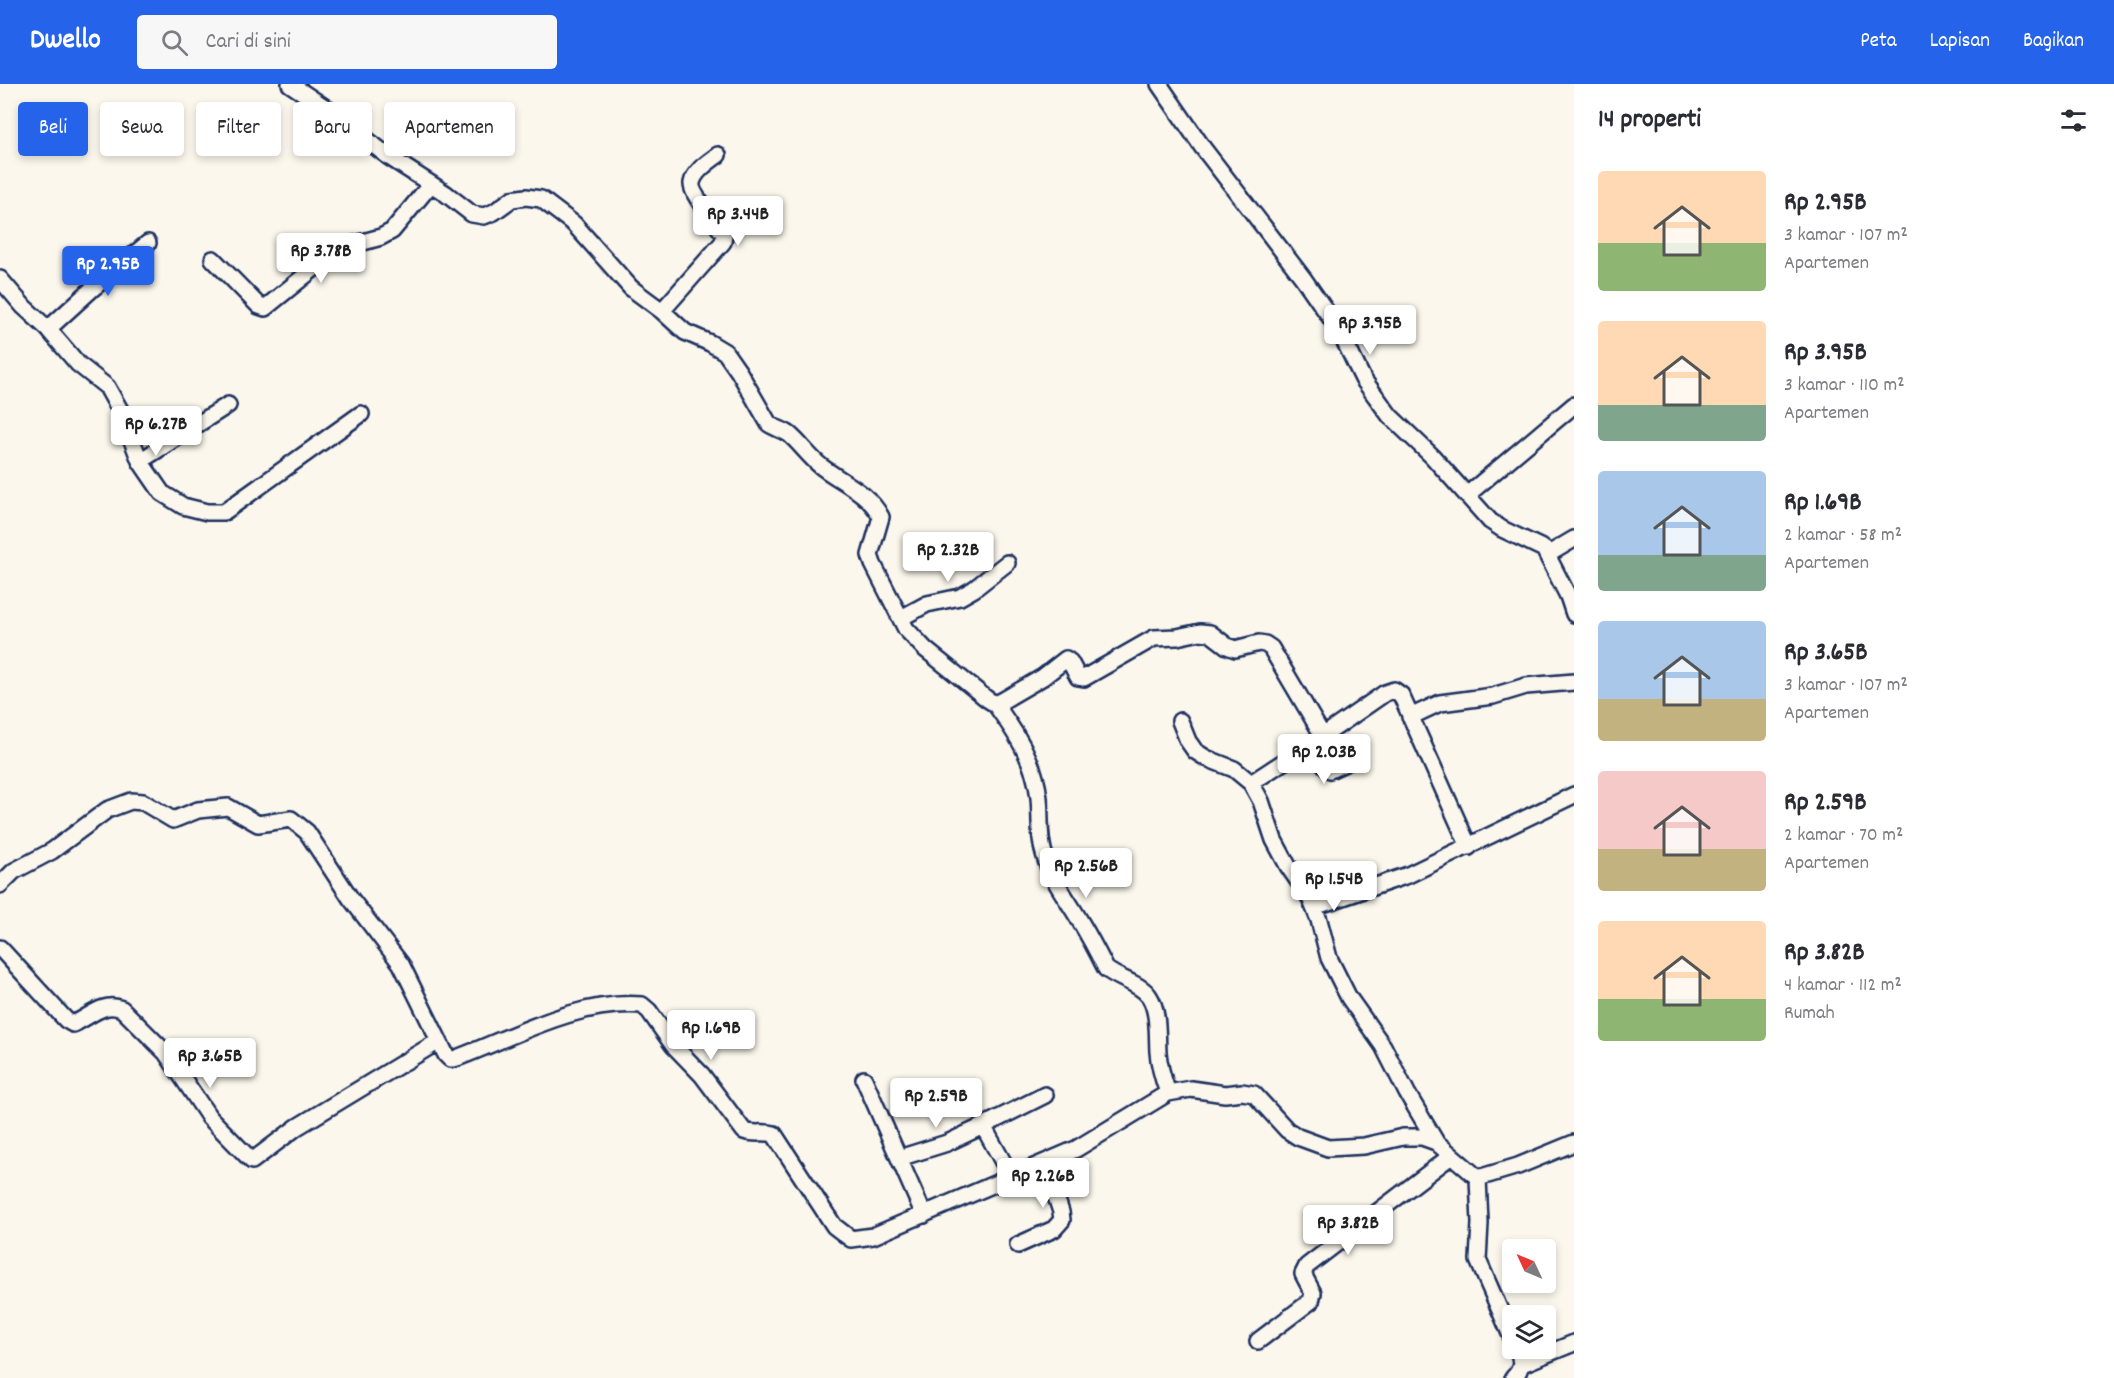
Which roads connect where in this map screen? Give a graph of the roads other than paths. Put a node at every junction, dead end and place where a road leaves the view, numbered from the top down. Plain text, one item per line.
1 (290, 84) edge
2 (1160, 84) edge
3 (718, 155) dead end
4 (431, 184) junction
5 (148, 243) dead end
6 (213, 259) dead end
7 (0, 279) edge
8 (662, 311) junction
9 (48, 329) junction
10 (228, 405) dead end
11 (1574, 405) edge
12 (361, 414) dead end
13 (140, 461) junction
14 (1467, 495) junction
15 (1574, 539) edge
16 (1547, 555) junction
17 (1007, 564) dead end
18 (1574, 614) edge
19 (901, 618) junction
20 (1574, 682) edge
21 (995, 704) junction
22 (1410, 717) junction
23 (1180, 721) dead end
24 (1317, 740) junction
25 (1356, 758) dead end
26 (1251, 783) junction
27 (1574, 795) edge
28 (1469, 847) junction
29 (0, 885) edge
30 (1314, 907) junction
31 (3, 958) edge
32 (439, 1041) junction
33 (864, 1079) dead end
34 (1168, 1093) junction
35 (1045, 1095) dead end
36 (983, 1126) junction
37 (1436, 1142) junction
38 (1574, 1143) edge
39 (1451, 1156) junction
40 (899, 1158) junction
41 (1045, 1163) junction
42 (1012, 1178) junction
43 (1478, 1178) junction
44 (924, 1215) junction
45 (1018, 1245) dead end
46 (1502, 1315) edge
47 (1258, 1341) dead end
48 (1574, 1343) edge
49 (1520, 1359) edge
50 (1522, 1364) junction
51 (1513, 1378) edge

1 - 4 street
2 - 14 street
3 - 8 street
4 - 6 street
4 - 8 street
5 - 9 street
7 - 9 street
8 - 19 street
9 - 13 street
10 - 13 street
11 - 14 street
12 - 13 street
14 - 16 street
15 - 16 street
16 - 18 street
17 - 19 street
19 - 21 street
20 - 22 street
21 - 24 street
21 - 34 street
22 - 24 street
22 - 28 street
23 - 26 street
24 - 25 street
24 - 26 street
26 - 30 street
27 - 28 street
28 - 30 street
29 - 32 street
30 - 37 street
31 - 32 street
32 - 44 street
33 - 40 street
34 - 37 street
34 - 41 street
35 - 36 street
36 - 40 street
36 - 42 street
37 - 39 street
38 - 43 street
39 - 43 street
39 - 47 street
40 - 44 street
41 - 42 street
41 - 45 street
42 - 44 street
43 - 46 street
48 - 50 street
49 - 50 street
50 - 51 street

